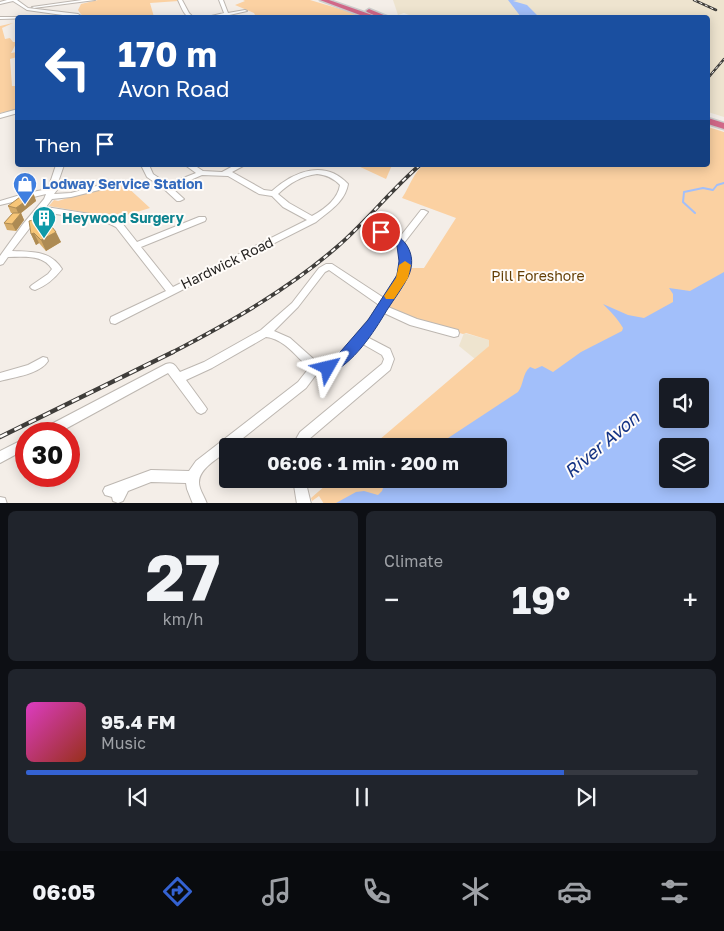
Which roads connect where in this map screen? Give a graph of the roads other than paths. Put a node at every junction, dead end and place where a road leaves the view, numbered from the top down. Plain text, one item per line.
1 (13, 0) edge
2 (93, 0) edge
3 (180, 0) edge
4 (221, 0) edge
5 (323, 0) edge
6 (335, 0) edge
7 (77, 2) junction
8 (0, 3) edge
9 (27, 8) junction
10 (74, 11) dead end
11 (246, 11) dead end
12 (236, 12) junction
13 (61, 13) junction
14 (226, 13) junction
15 (56, 15) edge
16 (78, 15) edge
17 (188, 15) edge
18 (218, 15) edge
19 (238, 15) edge
20 (367, 15) edge
21 (379, 15) edge
22 (0, 18) edge
23 (15, 18) edge
24 (15, 112) edge
25 (0, 116) edge
26 (710, 116) edge
27 (724, 120) edge
28 (710, 122) edge
29 (724, 126) edge
30 (59, 167) edge
31 (146, 167) edge
32 (192, 167) edge
33 (237, 167) edge
34 (201, 173) junction
35 (225, 173) junction
36 (95, 185) dead end
37 (167, 188) junction
38 (52, 194) junction
39 (274, 194) junction
40 (180, 200) dead end
41 (0, 203) edge
42 (40, 209) junction
43 (424, 212) dead end
44 (202, 219) dead end
45 (313, 220) junction
46 (381, 232) dead end
47 (400, 242) junction
48 (137, 245) junction
49 (7, 254) junction
50 (0, 262) edge
51 (35, 287) dead end
52 (171, 291) junction
53 (383, 306) junction
54 (115, 320) dead end
55 (265, 332) junction
56 (454, 333) dead end
57 (360, 338) junction
58 (40, 360) dead end
59 (315, 367) junction
60 (2, 378) edge
61 (178, 378) junction
62 (201, 409) dead end
63 (67, 422) edge
64 (304, 438) edge
65 (15, 449) edge
66 (0, 457) edge
67 (192, 477) junction
68 (301, 488) edge
69 (114, 494) dead end
70 (200, 503) edge
71 (304, 503) edge

1 - 8 street
1 - 9 street
2 - 7 street
3 - 17 street
4 - 14 street
5 - 20 highway
6 - 21 highway
7 - 9 street
7 - 10 street
9 - 13 street
11 - 12 street
12 - 14 street
12 - 19 street
13 - 15 street
13 - 16 street
14 - 18 street
22 - 23 street
24 - 25 street
26 - 27 highway
28 - 29 highway
30 - 38 street
31 - 37 street
32 - 34 street
33 - 35 street
34 - 35 street
34 - 37 street
35 - 39 street
36 - 38 street
37 - 40 street
38 - 41 street
38 - 42 street
39 - 45 street
39 - 45 street, Hardwick Road
42 - 48 street, Hardwick Road
42 - 49 street
43 - 47 street
44 - 48 street
45 - 52 street, Hardwick Road
46 - 47 street
47 - 53 street
48 - 52 street, Hardwick Road
49 - 50 street
49 - 51 street
52 - 54 street, Hardwick Road
53 - 55 street
53 - 56 street
53 - 57 street
55 - 59 street
55 - 61 street
57 - 59 street
57 - 64 street
58 - 60 street
59 - 67 street
61 - 62 street
61 - 63 street
65 - 66 street
67 - 69 street
67 - 70 street
68 - 71 street

